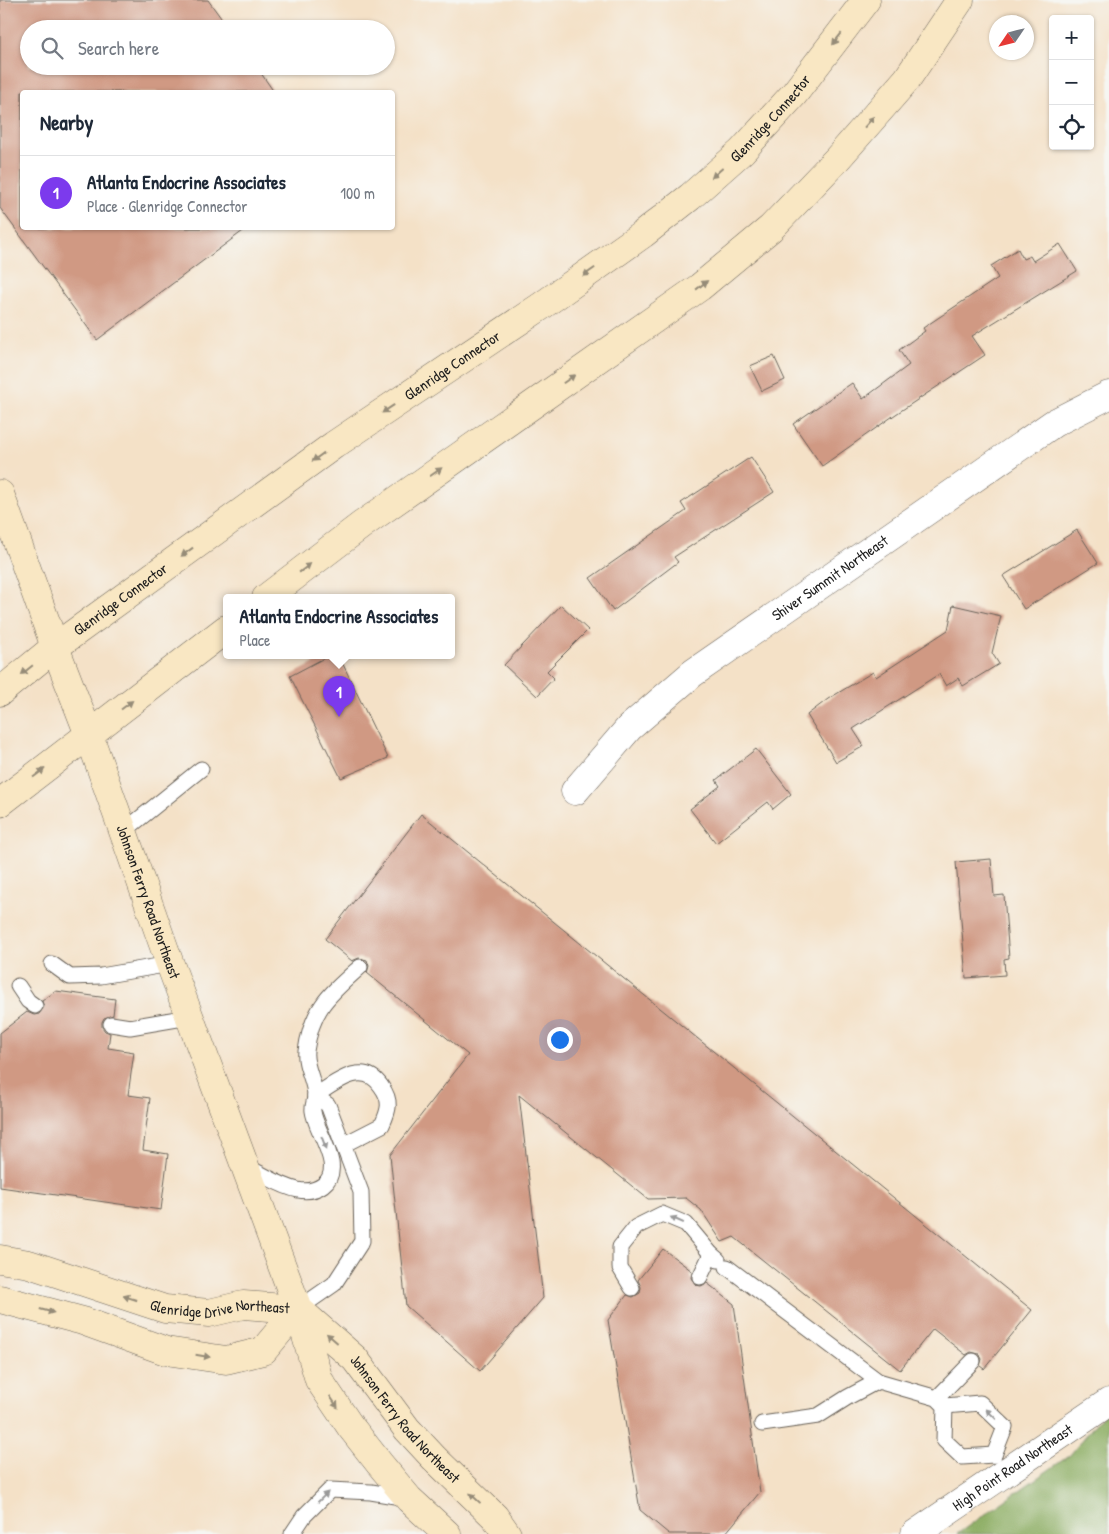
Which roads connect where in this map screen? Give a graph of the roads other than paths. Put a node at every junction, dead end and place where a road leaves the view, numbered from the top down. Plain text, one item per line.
1 (866, 0) edge
2 (960, 0) edge
3 (1109, 395) edge
4 (0, 494) edge
5 (271, 594) edge
6 (223, 631) edge
7 (55, 647) junction
8 (0, 692) edge
9 (88, 735) junction
10 (201, 769) dead end
11 (575, 791) dead end
12 (0, 803) edge
13 (123, 832) junction
14 (52, 964) dead end
15 (170, 964) junction
16 (360, 968) dead end
17 (18, 986) dead end
18 (36, 1006) dead end
19 (189, 1017) junction
20 (111, 1024) dead end
21 (315, 1096) junction
22 (343, 1145) junction
23 (246, 1167) junction
24 (0, 1259) edge
25 (719, 1260) junction
26 (700, 1277) dead end
27 (632, 1288) dead end
28 (0, 1299) edge
29 (298, 1309) junction
30 (973, 1361) dead end
31 (878, 1381) junction
32 (941, 1402) junction
33 (1109, 1402) edge
34 (762, 1424) dead end
35 (1000, 1463) junction
36 (409, 1499) junction
37 (292, 1534) edge
38 (448, 1534) edge
39 (508, 1534) edge
40 (915, 1534) edge

1 -> 7 main road, Glenridge Connector
5 -> 2 main road
3 - 11 street, Shiver Summit Northeast
4 - 7 main road, Johnson Ferry Road Northeast
9 -> 6 main road
7 -> 8 main road, Glenridge Connector
7 - 9 main road, Johnson Ferry Road Northeast
12 -> 9 main road
9 - 13 main road, Johnson Ferry Road Northeast
10 - 13 lane
13 - 15 main road, Johnson Ferry Road Northeast
14 - 15 lane
15 - 19 main road, Johnson Ferry Road Northeast
16 - 21 lane
17 - 18 lane
19 - 20 lane
19 - 23 main road, Johnson Ferry Road Northeast
21 - 22 lane
21 - 22 lane
21 -> 23 lane
22 - 29 lane
23 - 29 main road, Johnson Ferry Road Northeast
29 -> 24 main road, Glenridge Drive Northeast
25 - 26 lane
25 -> 27 lane
25 - 31 lane
28 -> 29 main road, Glenridge Drive Northeast
29 -> 36 main road, Johnson Ferry Road Northeast
39 -> 29 main road, Johnson Ferry Road Northeast
30 - 32 lane
31 - 32 lane
31 - 34 lane
32 - 35 lane
35 -> 32 lane
33 - 35 street, High Point Road Northeast
35 - 40 street, High Point Road Northeast
37 -> 36 lane
36 - 38 main road, Johnson Ferry Road Northeast

